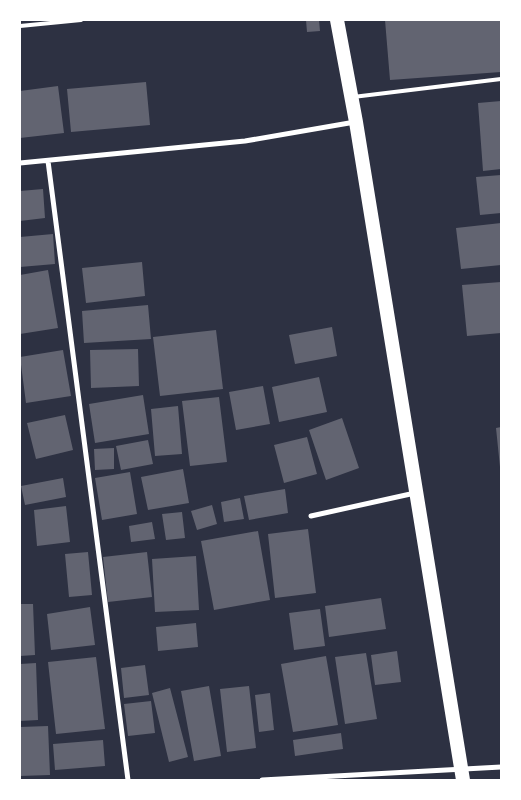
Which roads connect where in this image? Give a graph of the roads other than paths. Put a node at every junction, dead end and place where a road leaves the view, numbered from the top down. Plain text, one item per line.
1 (81, 20) edge
2 (337, 20) edge
3 (20, 26) edge
4 (501, 79) edge
5 (351, 97) junction
6 (356, 122) junction
7 (48, 161) junction
8 (20, 163) edge
9 (415, 493) junction
10 (310, 516) dead end
11 (501, 767) edge
12 (462, 774) edge
13 (128, 780) edge
14 (262, 780) edge

1 - 3 lane
2 - 5 highway
4 - 5 lane
5 - 6 highway
6 - 7 street
6 - 9 highway
7 - 8 street
7 - 13 street
9 - 10 street
9 - 12 highway
11 - 12 street
12 - 14 street

